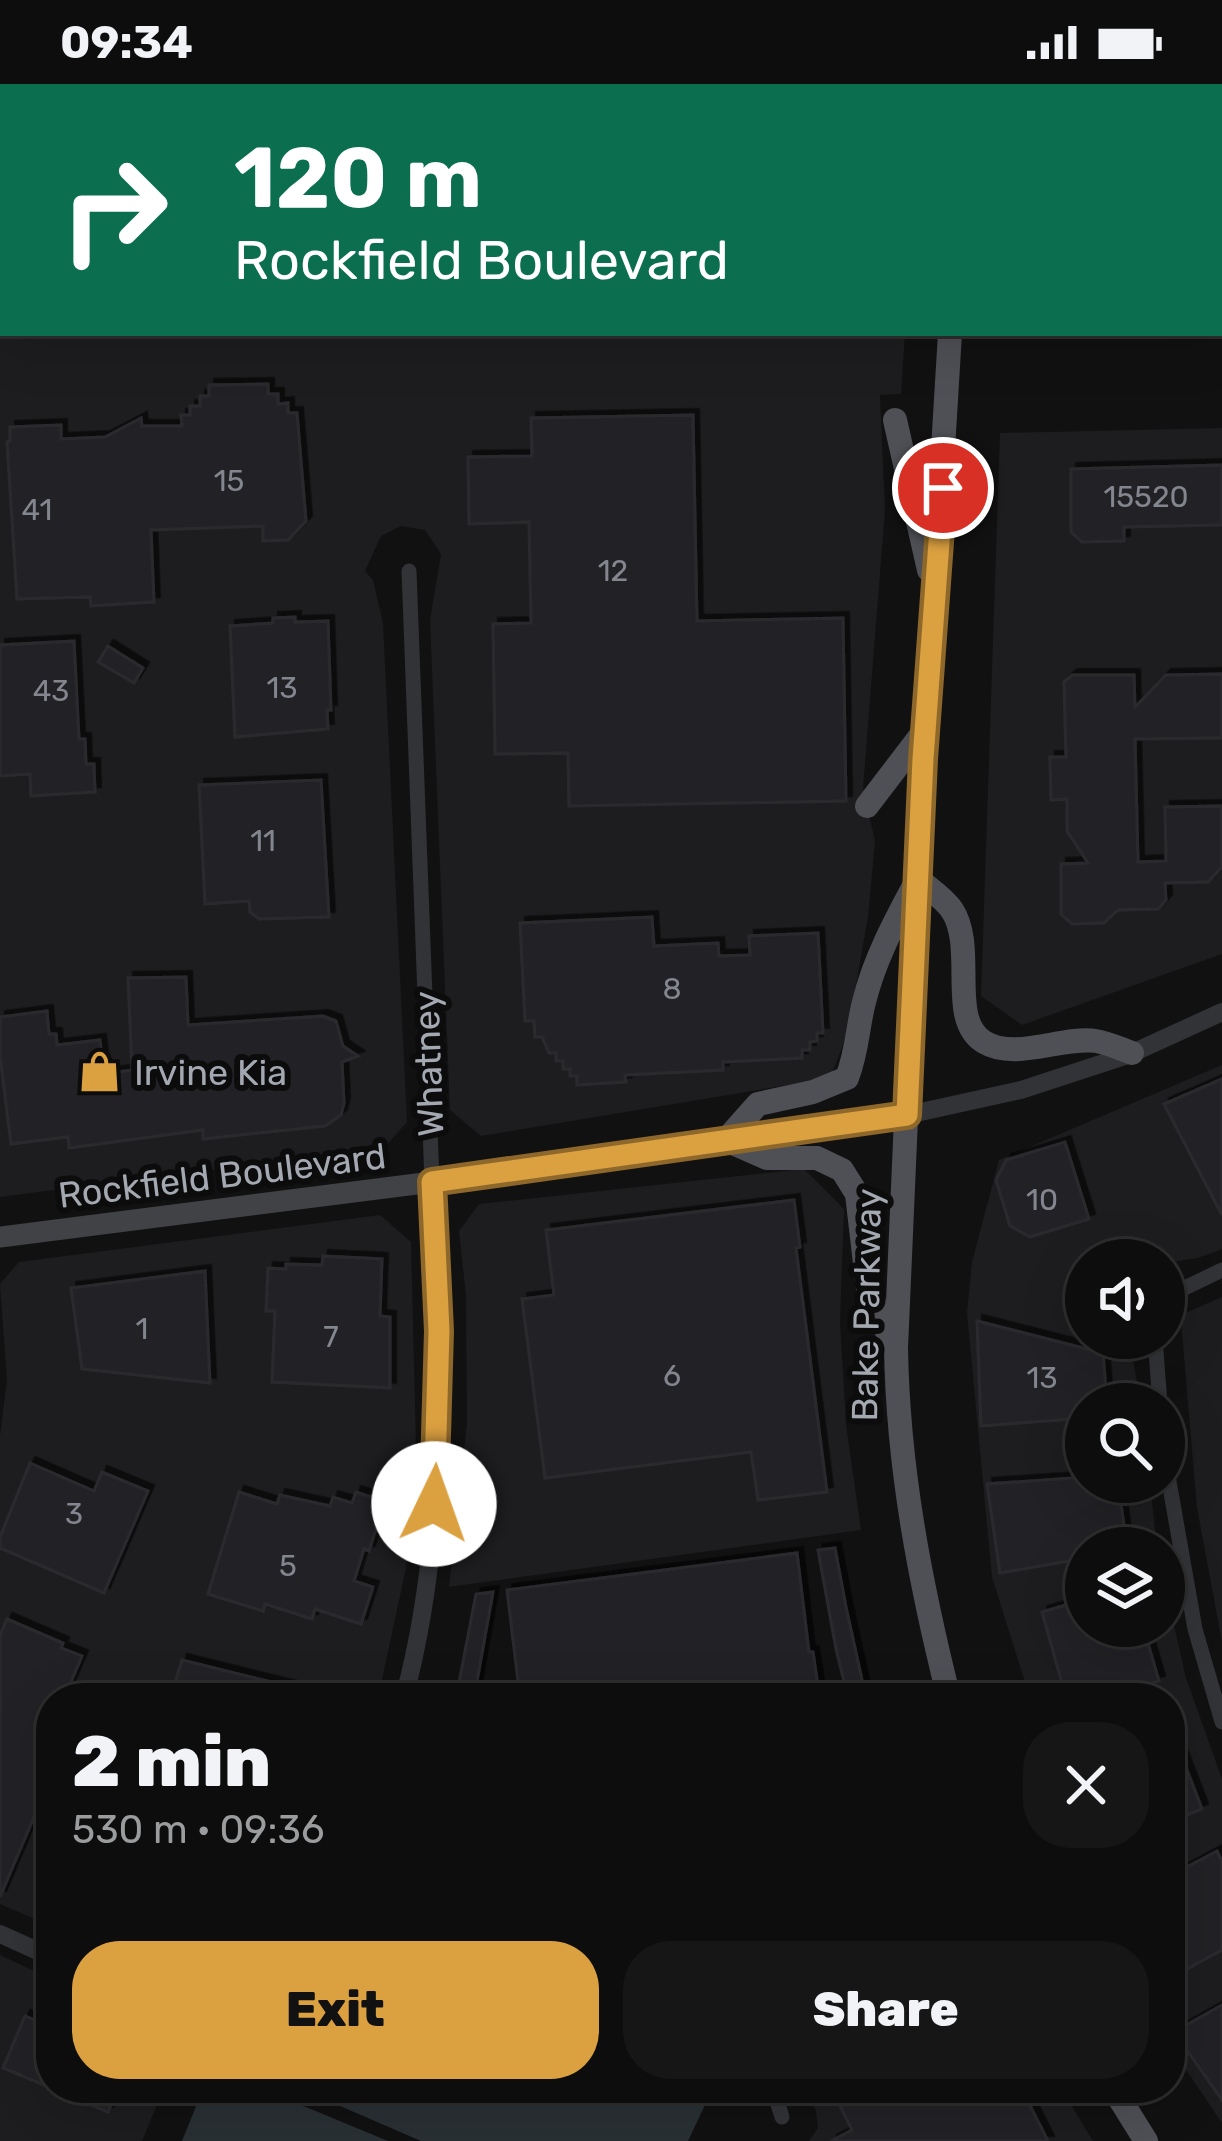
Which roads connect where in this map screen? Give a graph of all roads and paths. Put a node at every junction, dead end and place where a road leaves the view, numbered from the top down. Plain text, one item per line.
1 (950, 336) edge
2 (895, 420) dead end
3 (409, 571) dead end
4 (936, 601) junction
5 (925, 730) junction
6 (867, 806) dead end
7 (917, 878) junction
8 (1222, 1012) edge
9 (1132, 1053) junction
10 (907, 1115) junction
11 (726, 1140) junction
12 (432, 1182) junction
13 (0, 1237) edge
14 (1222, 1270) edge
15 (1185, 1288) edge
16 (896, 1353) junction
17 (1172, 1503) edge
18 (407, 1683) edge
19 (946, 1683) edge
20 (1222, 1722) edge
21 (0, 1934) edge
22 (36, 1950) edge
23 (777, 2103) edge
24 (1122, 2103) edge
25 (782, 2117) dead end
26 (1146, 2141) edge

1 - 4 main road, Bake Parkway
2 - 4 main road
3 - 12 street, Whatney
4 - 5 main road, Bake Parkway
5 - 6 main road
5 - 7 main road, Bake Parkway
7 - 9 main road
7 - 10 main road, Bake Parkway
7 - 11 main road
8 - 9 street, Rockfield Boulevard
9 - 10 street, Rockfield Boulevard
10 - 11 main road, Rockfield Boulevard
10 - 16 main road, Bake Parkway
11 - 12 main road, Rockfield Boulevard
11 - 16 main road
12 - 13 main road, Rockfield Boulevard
12 - 18 street, Whatney
14 - 15 street
16 - 19 main road, Bake Parkway
17 - 20 street
21 - 22 street
23 - 25 street
24 - 26 main road

